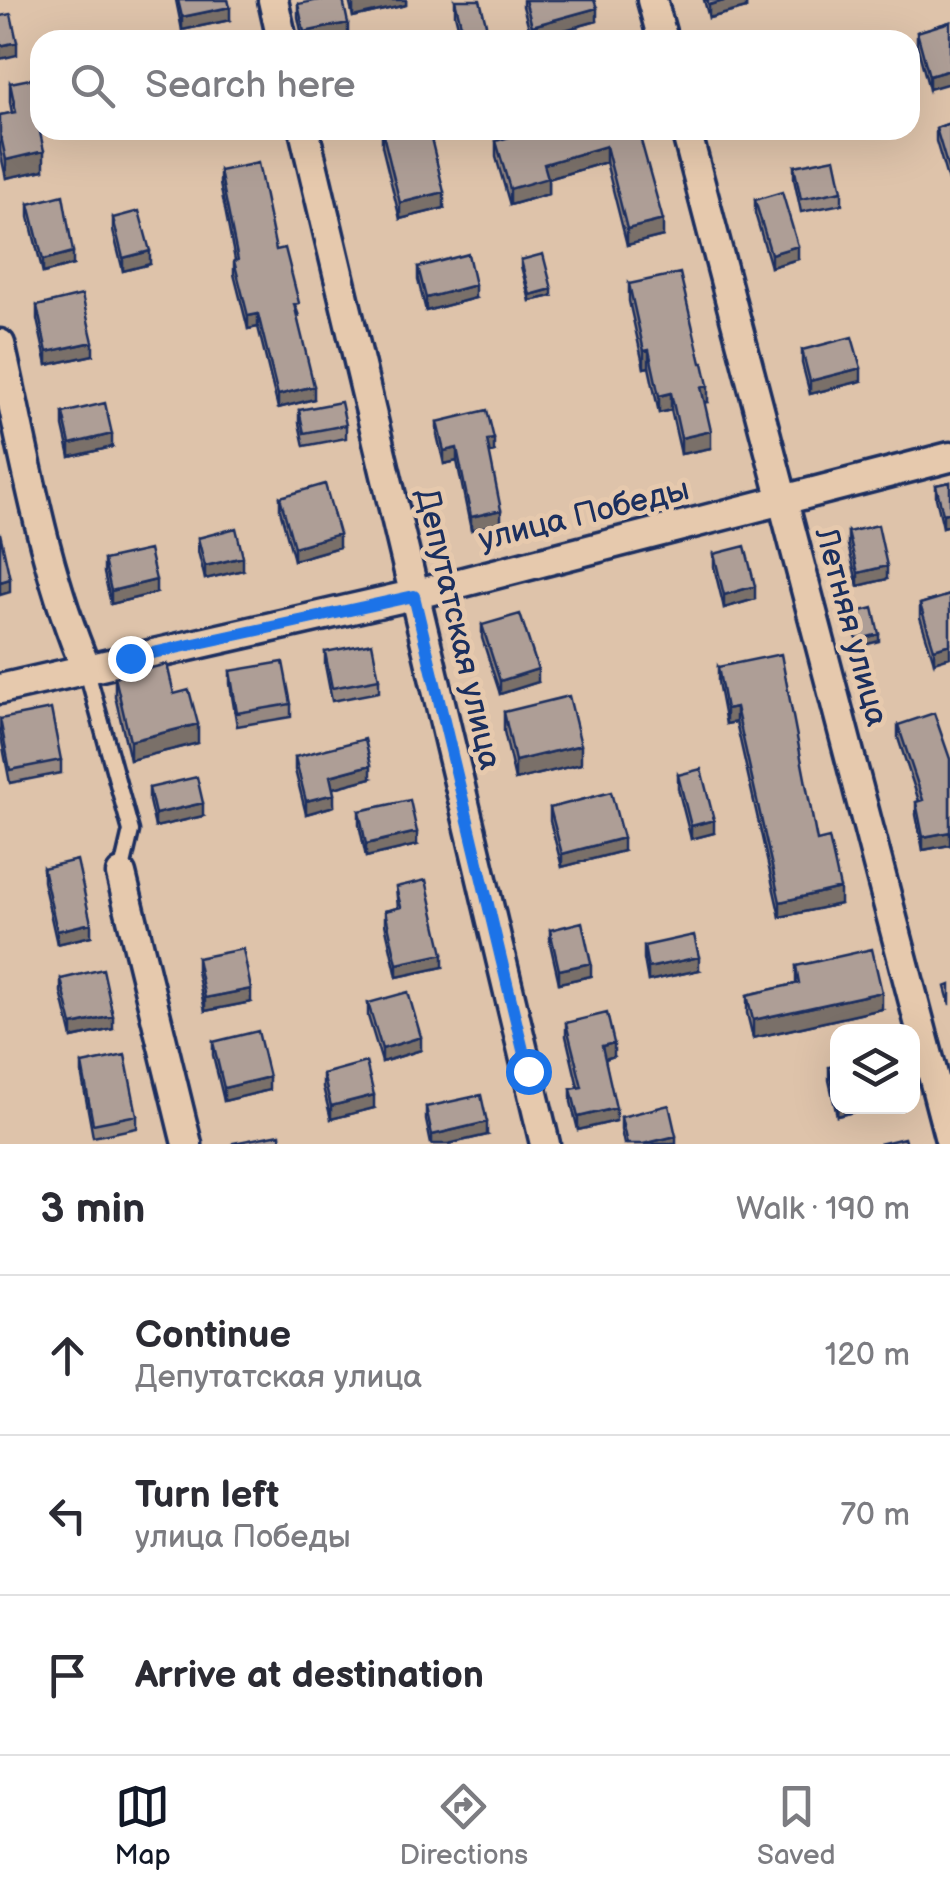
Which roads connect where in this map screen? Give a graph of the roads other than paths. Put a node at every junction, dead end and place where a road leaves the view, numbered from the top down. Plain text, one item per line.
1 (273, 0) edge
2 (652, 0) edge
3 (280, 30) edge
4 (660, 30) edge
5 (306, 140) edge
6 (689, 140) edge
7 (0, 344) edge
8 (950, 457) edge
9 (781, 501) junction
10 (414, 596) junction
11 (86, 668) junction
12 (0, 689) edge
13 (121, 874) joint
14 (950, 1140) edge
15 (187, 1144) edge
16 (545, 1144) edge

1 - 3 street
2 - 4 street
5 - 10 street, Депутатская улица
6 - 9 street, Летняя улица
7 - 11 street
8 - 9 street, улица Победы
9 - 10 street, улица Победы
9 - 14 street, Летняя улица
10 - 11 street, улица Победы
10 - 16 street, Депутатская улица
11 - 12 street, улица Победы
11 - 13 lane
13 - 15 street

